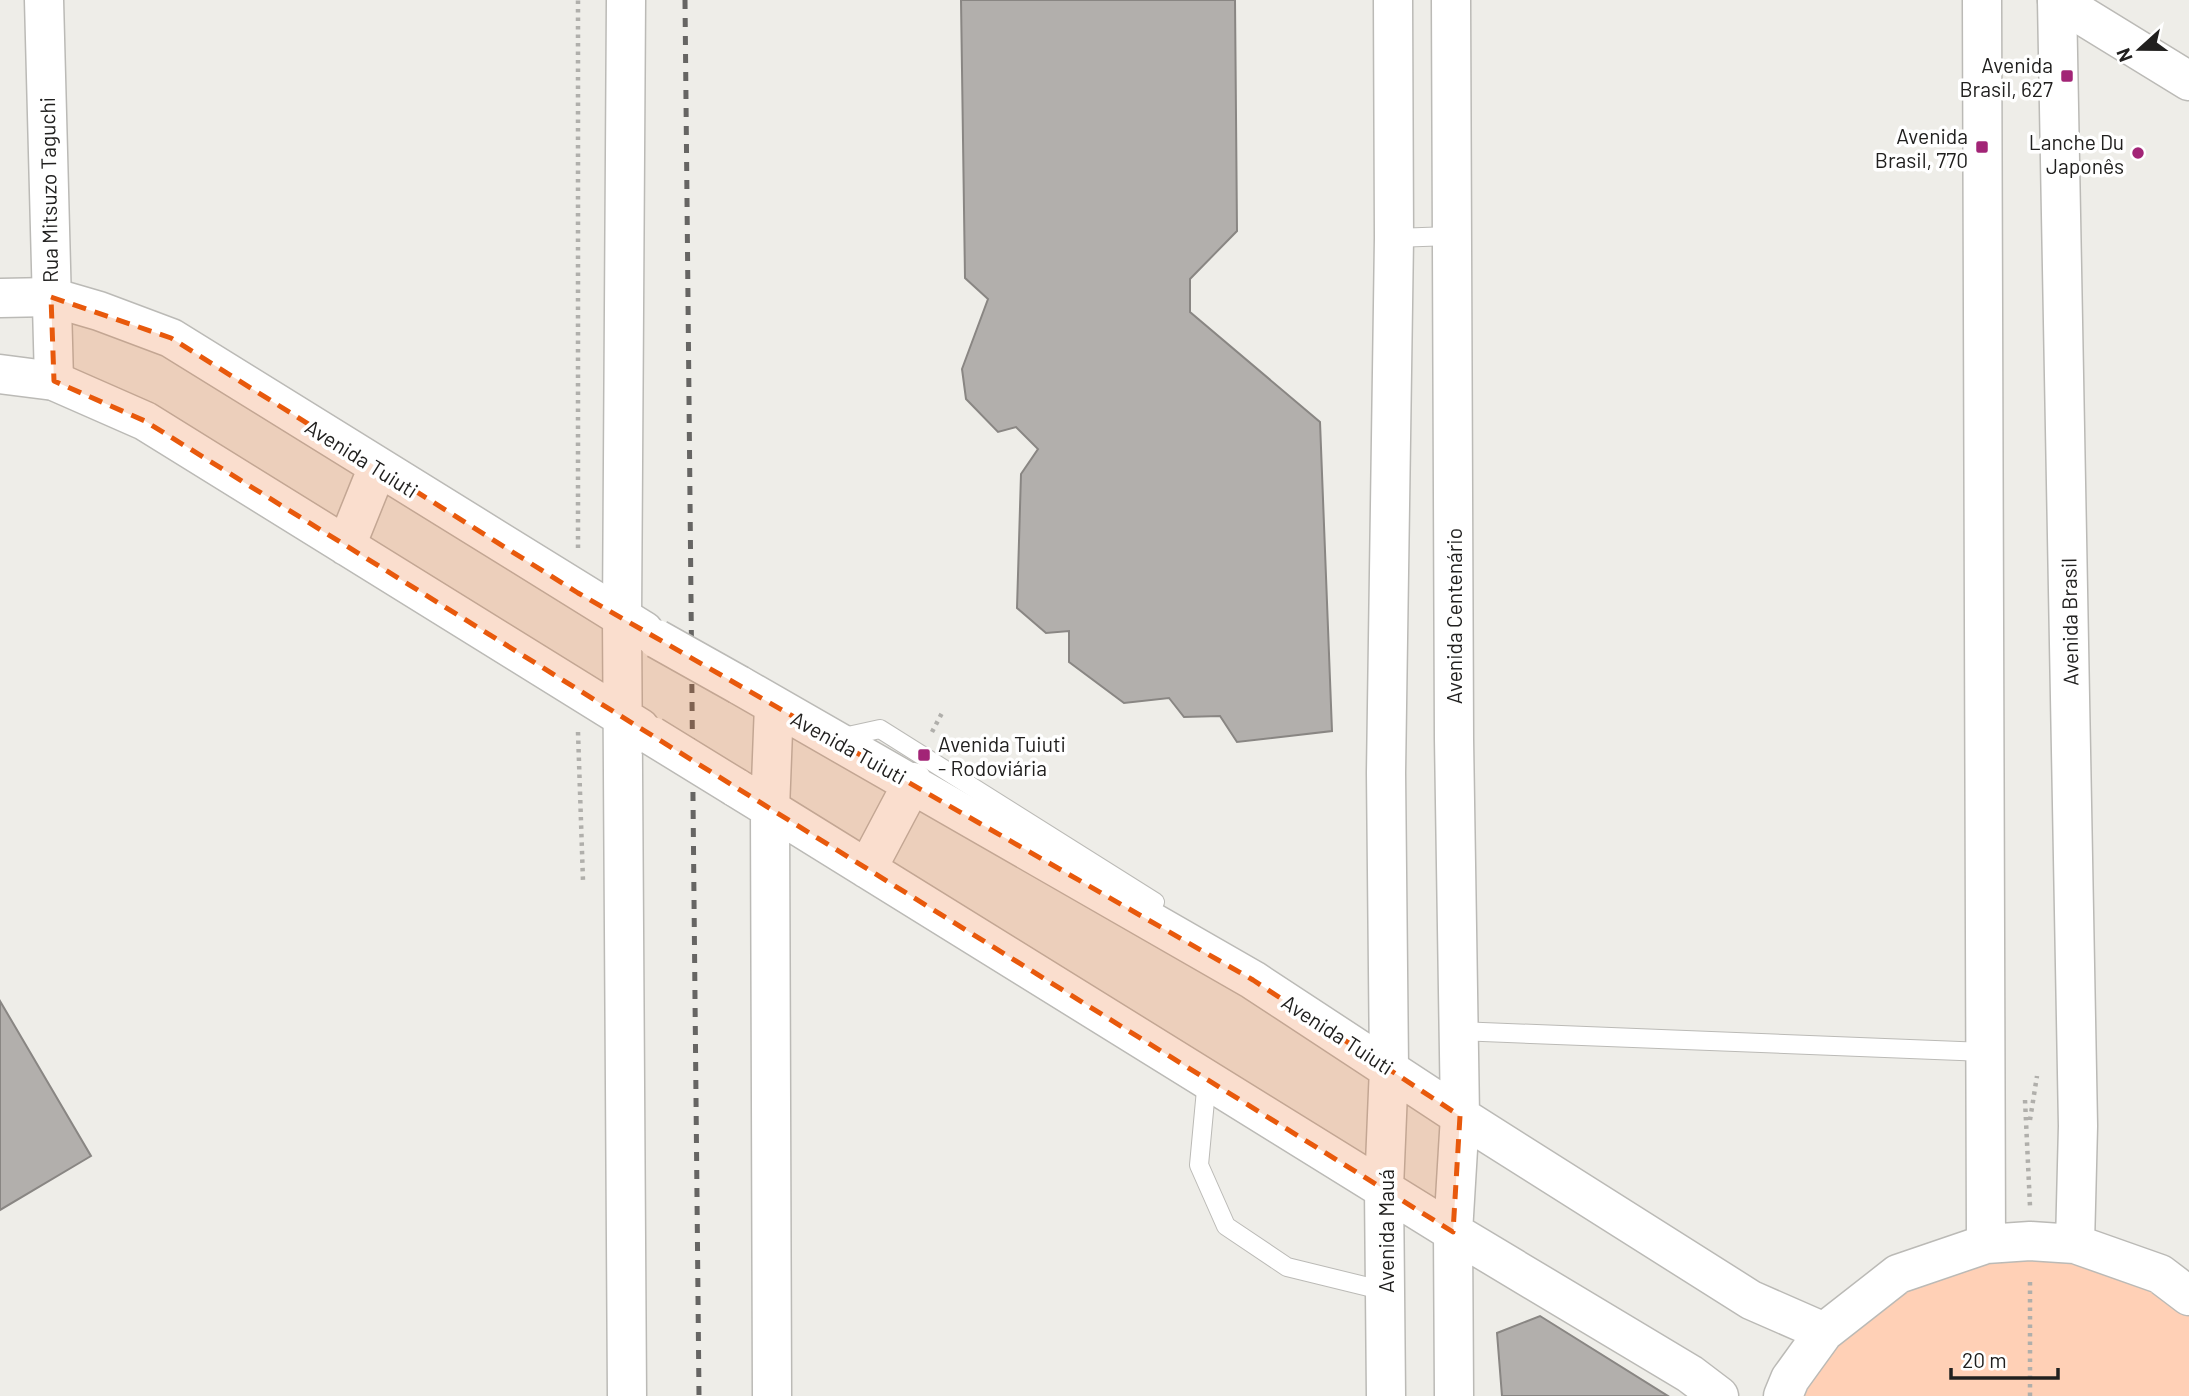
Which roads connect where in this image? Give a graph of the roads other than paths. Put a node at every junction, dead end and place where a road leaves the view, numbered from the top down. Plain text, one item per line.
1 (44, 0) edge
2 (626, 0) edge
3 (1393, 0) edge
4 (1451, 0) edge
5 (1982, 0) edge
6 (2057, 0) edge
7 (2189, 81) edge
8 (1451, 236) junction
9 (1394, 238) junction
10 (0, 298) edge
11 (51, 298) junction
12 (0, 374) edge
13 (54, 381) junction
14 (377, 468) junction
15 (346, 546) junction
16 (622, 618) junction
17 (774, 705) junction
18 (637, 727) junction
19 (836, 739) junction
20 (913, 782) junction
21 (770, 809) junction
22 (867, 869) junction
23 (1253, 980) junction
24 (1458, 1031) junction
25 (1985, 1052) junction
26 (1389, 1067) junction
27 (1207, 1079) junction
28 (1460, 1116) junction
29 (1384, 1188) junction
30 (1453, 1232) junction
31 (1986, 1244) junction
32 (2075, 1244) junction
33 (1385, 1290) junction
34 (2189, 1296) edge
35 (1825, 1332) junction
36 (627, 1396) edge
37 (772, 1396) edge
38 (1387, 1396) edge
39 (1454, 1396) edge
40 (1719, 1396) edge
41 (1783, 1396) edge

1 - 11 main road, Rua Mitsuzo Taguchi
2 - 16 main road
3 - 9 main road
4 - 8 main road, Avenida Centenário
5 - 25 main road
6 - 7 main road
6 - 32 main road, Avenida Brasil
8 - 9 lane
8 - 24 main road, Avenida Centenário
9 - 26 main road
10 - 11 main road, Avenida Tuiuti
11 - 13 main road, Rua Mitsuzo Taguchi
11 - 14 main road, Avenida Tuiuti
12 - 13 main road
13 - 15 main road
14 - 15 main road
14 - 16 main road, Avenida Tuiuti
15 - 18 main road
16 - 17 main road, Avenida Tuiuti, bridge
16 - 18 main road
17 - 19 main road, Avenida Tuiuti
17 - 21 main road
18 - 21 main road, bridge
18 - 36 main road
19 - 20 main road, Avenida Tuiuti
19 - 23 lane
20 - 22 main road
20 - 23 main road, Avenida Tuiuti
21 - 22 main road
21 - 37 main road
22 - 27 main road
23 - 26 main road, Avenida Tuiuti
24 - 25 lane
24 - 28 main road, Avenida Centenário
25 - 31 main road
26 - 28 main road, Avenida Tuiuti
26 - 29 main road, Avenida Mauá
27 - 29 main road
27 - 33 lane
28 - 30 main road, Avenida Centenário
28 - 35 main road, Avenida Tuiuti
29 - 30 main road
29 - 33 main road, Avenida Mauá
30 - 39 main road
30 - 40 main road
31 - 32 main road
31 - 35 main road
32 - 34 main road
33 - 38 main road, Avenida Mauá
35 - 41 main road

